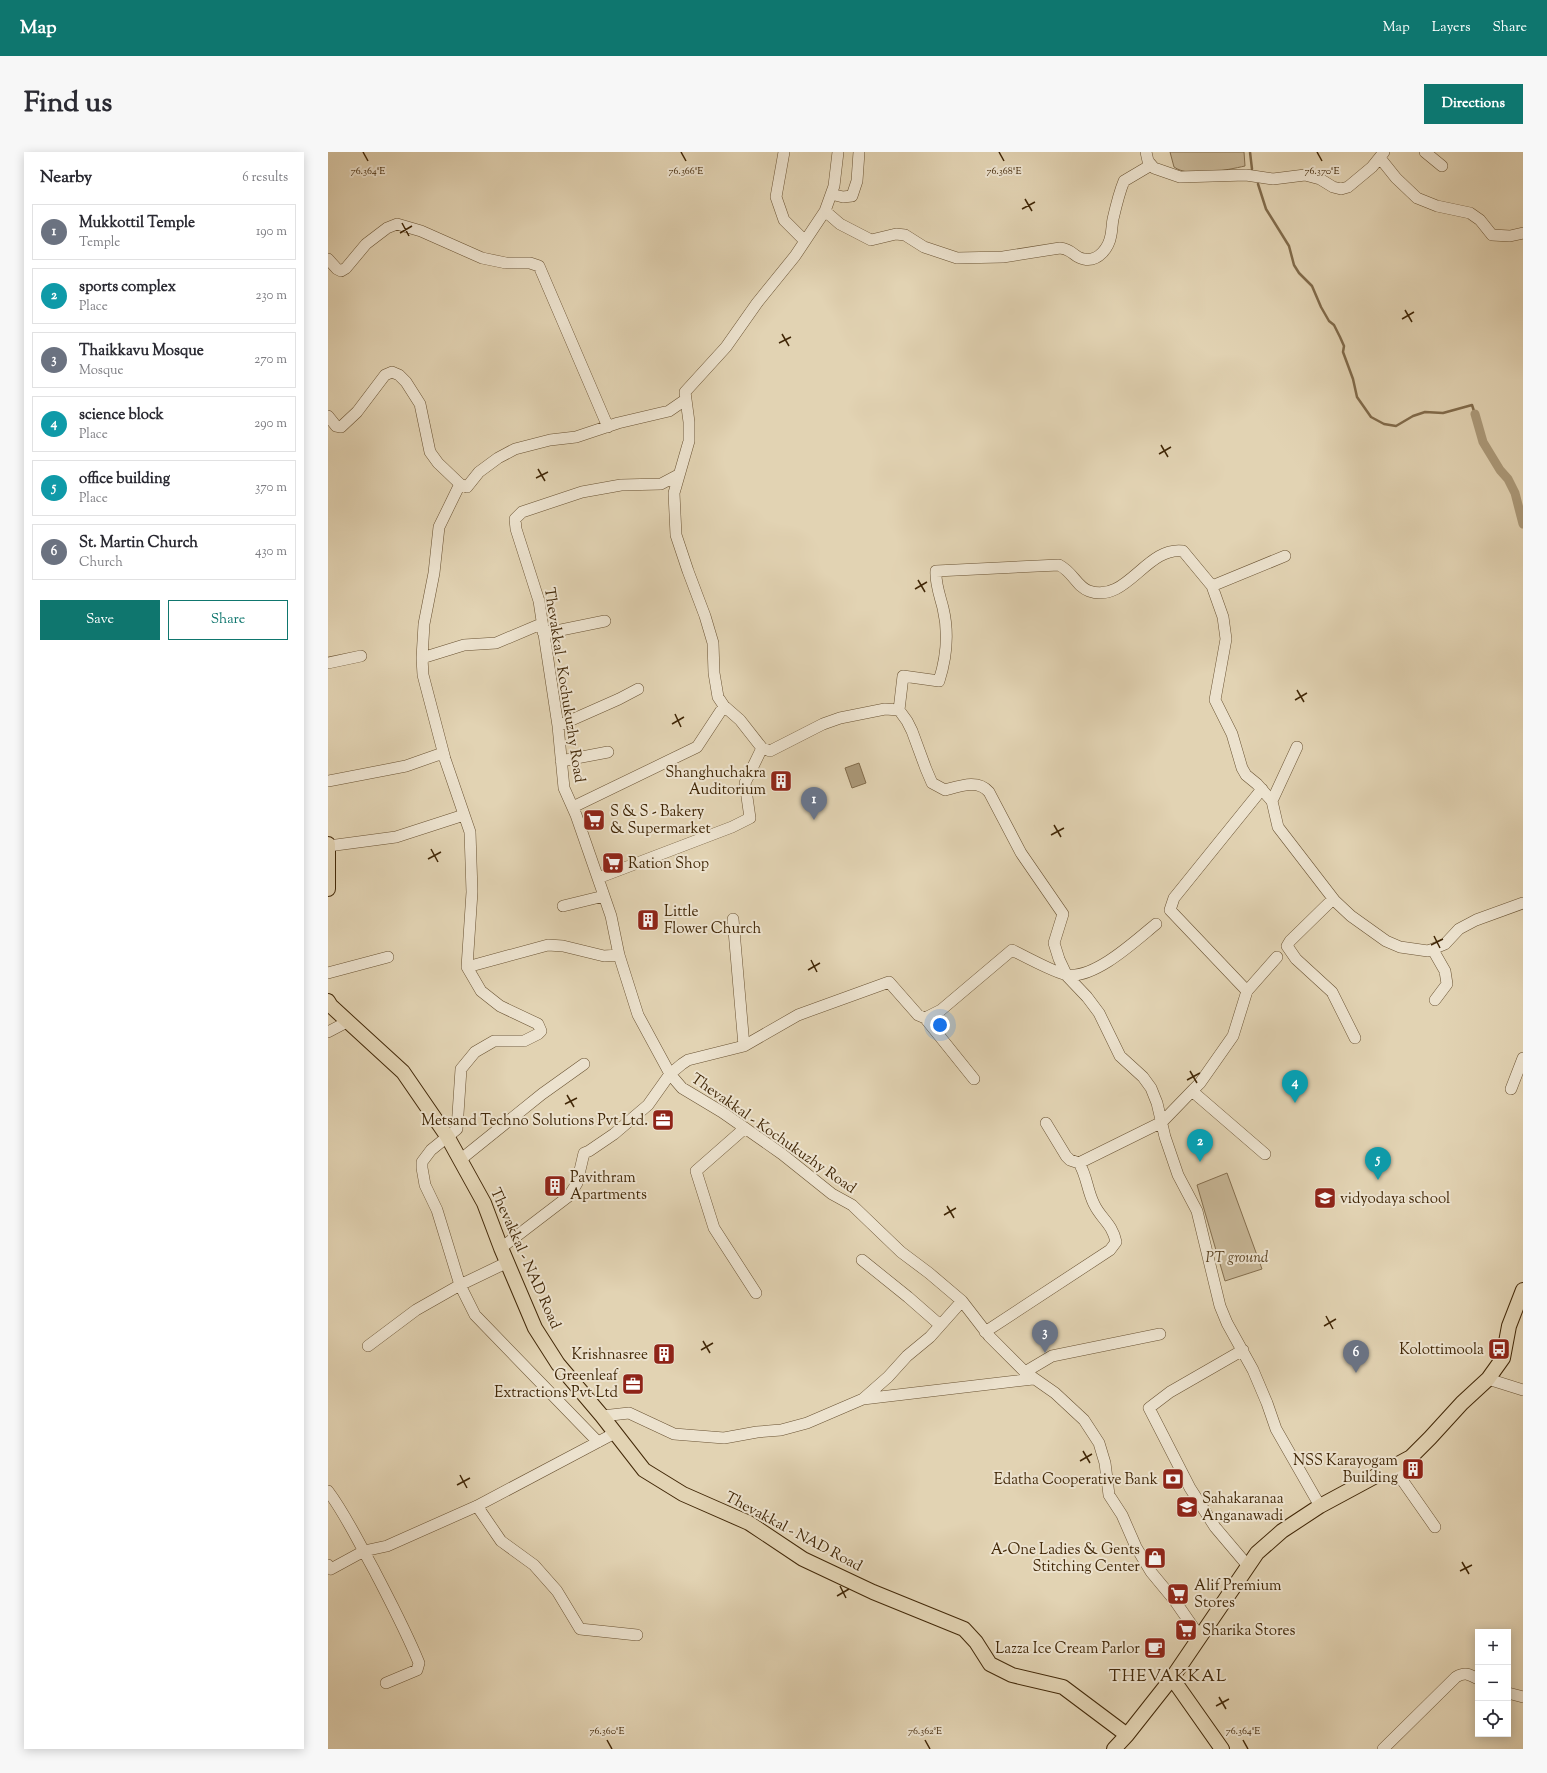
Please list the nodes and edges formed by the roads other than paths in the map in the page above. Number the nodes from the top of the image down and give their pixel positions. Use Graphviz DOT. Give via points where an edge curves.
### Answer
graph roads {
  1 [pos="784,152"];
  2 [pos="838,152"];
  3 [pos="859,152"];
  4 [pos="1146,152"];
  5 [pos="1425,152"];
  6 [pos="1382,155"];
  7 [pos="1151,165"];
  8 [pos="1442,166"];
  9 [pos="831,194"];
  10 [pos="825,211"];
  11 [pos="1523,233"];
  12 [pos="806,241"];
  13 [pos="328,259"];
  14 [pos="685,400"];
  15 [pos="328,416"];
  16 [pos="608,427"];
  17 [pos="678,475"];
  18 [pos="460,484"];
  19 [pos="1285,556"];
  20 [pos="1212,586"];
  21 [pos="604,621"];
  22 [pos="542,628"];
  23 [pos="361,656"];
  24 [pos="422,658"];
  25 [pos="328,663"];
  26 [pos="638,689"];
  27 [pos="724,706"];
  28 [pos="899,710"];
  29 [pos="558,726"];
  30 [pos="1297,747"];
  31 [pos="762,748"];
  32 [pos="608,752"];
  33 [pos="443,753"];
  34 [pos="561,761"];
  35 [pos="328,781"];
  36 [pos="1262,789"];
  37 [pos="1272,801"];
  38 [pos="573,807"];
  39 [pos="464,815"];
  40 [pos="328,845"];
  41 [pos="598,878"];
  42 [pos="328,889"];
  43 [pos="604,896"];
  44 [pos="1333,899"];
  45 [pos="1523,902"];
  46 [pos="563,906"];
  47 [pos="733,919"];
  48 [pos="1156,924"];
  49 [pos="1433,950"];
  50 [pos="619,955"];
  51 [pos="1277,957"];
  52 [pos="388,958"];
  53 [pos="467,967"];
  54 [pos="328,973"];
  55 [pos="1067,976"];
  56 [pos="1247,990"];
  57 [pos="1435,1000"];
  58 [pos="328,1001"];
  59 [pos="925,1018"];
  60 [pos="347,1022"];
  61 [pos="328,1032"];
  62 [pos="1356,1038"];
  63 [pos="744,1046"];
  64 [pos="1523,1058"];
  65 [pos="584,1064"];
  66 [pos="670,1074"];
  67 [pos="974,1079"];
  68 [pos="1511,1089"];
  69 [pos="1192,1091"];
  70 [pos="1162,1122"];
  71 [pos="1046,1123"];
  72 [pos="745,1128"];
  73 [pos="447,1136"];
  74 [pos="1264,1154"];
  75 [pos="460,1160"];
  76 [pos="1080,1162"];
  77 [pos="501,1248"];
  78 [pos="862,1260"];
  79 [pos="508,1262"];
  80 [pos="460,1284"];
  81 [pos="1523,1290"];
  82 [pos="756,1293"];
  83 [pos="962,1301"];
  84 [pos="940,1325"];
  85 [pos="985,1332"];
  86 [pos="1160,1334"];
  87 [pos="368,1346"];
  88 [pos="1243,1350"];
  89 [pos="1029,1375"];
  90 [pos="1488,1379"];
  91 [pos="1523,1390"];
  92 [pos="863,1399"];
  93 [pos="602,1416"];
  94 [pos="615,1433"];
  95 [pos="598,1442"];
  96 [pos="1393,1467"];
  97 [pos="328,1491"];
  98 [pos="477,1506"];
  99 [pos="1320,1506"];
  100 [pos="1435,1527"];
  101 [pos="364,1551"];
  102 [pos="1248,1566"];
  103 [pos="329,1568"];
  104 [pos="637,1635"];
  105 [pos="1200,1636"];
  106 [pos="1475,1677"];
  107 [pos="1172,1678"];
  108 [pos="386,1683"];
  109 [pos="1511,1694"];
  110 [pos="1523,1697"];
  111 [pos="1127,1735"];
  112 [pos="1114,1749"];
  113 [pos="1222,1749"];
  114 [pos="1383,1749"];
  1 -- 12 [label="street" via="776,197 784,220"];
  2 -- 9 [label="street"];
  3 -- 9 [label="street" via="857,181 852,196"];
  4 -- 7 [label="street"];
  5 -- 8 [label="street"];
  6 -- 7 [label="street" via="1348,187 1341,189 1320,178 1305,174 1273,179 1246,175 1180,177"];
  6 -- 11 [label="street" via="1396,178 1417,198 1437,206 1470,213 1480,220 1492,235 1510,236"];
  7 -- 10 [label="street" via="1124,181 1112,221 1111,235 1105,249 1093,258 1085,260 1068,249 1060,248 1003,257 957,258 924,247 905,235 896,234 871,240 840,224"];
  9 -- 10 [label="street"];
  10 -- 12 [label="street"];
  12 -- 14 [label="street" via="726,347 685,392"];
  13 -- 16 [label="street" via="341,271 366,244 387,228 397,224 422,231 482,258 539,266"];
  14 -- 16 [label="street" via="669,411"];
  14 -- 17 [label="street" via="689,440"];
  15 -- 18 [label="street" via="336,426 342,427 357,412 385,375 392,372 399,375 420,404 430,452"];
  16 -- 18 [label="street" via="576,437 550,440 515,449 479,472 467,487"];
  17 -- 22 [label="street, Thevakkal - Kochukuzhy Road" via="661,484 621,485 582,492 522,512 515,519 539,601"];
  17 -- 27 [label="street" via="674,493 676,535 713,643 716,686 718,697"];
  18 -- 24 [label="street" via="439,527 434,573 424,624"];
  19 -- 20 [label="street"];
  20 -- 28 [label="street" via="1183,550 1154,559 1109,591 1088,591 1067,569 1059,566 936,571 946,622 947,652 944,665 939,681 903,676"];
  20 -- 36 [label="street" via="1223,617 1226,639 1215,700 1232,734 1242,768"];
  21 -- 22 [label="street" via="556,631"];
  22 -- 24 [label="street" via="496,643 464,645"];
  22 -- 29 [label="street, Thevakkal - Kochukuzhy Road"];
  23 -- 25 [label="street"];
  24 -- 33 [label="street" via="423,675"];
  26 -- 29 [label="street"];
  27 -- 31 [label="street" via="740,720"];
  27 -- 38 [label="street" via="697,747"];
  28 -- 31 [label="street" via="885,709 840,718 770,751"];
  28 -- 55 [label="street" via="912,731 932,783 945,790 969,784 981,785 989,792 1022,853 1063,914 1054,943"];
  29 -- 34 [label="street, Thevakkal - Kochukuzhy Road"];
  30 -- 37 [label="street"];
  31 -- 41 [label="street" via="746,783 750,818"];
  32 -- 34 [label="street"];
  33 -- 35 [label="street" via="406,766"];
  33 -- 39 [label="street"];
  34 -- 38 [label="street, Thevakkal - Kochukuzhy Road" via="564,788"];
  36 -- 37 [label="street"];
  36 -- 56 [label="street" via="1174,898 1170,910"];
  37 -- 44 [label="street" via="1278,827"];
  38 -- 41 [label="street, Thevakkal - Kochukuzhy Road"];
  39 -- 40 [label="street" via="396,837"];
  39 -- 53 [label="street" via="470,832 472,892"];
  40 -- 42 [label="main road"];
  41 -- 43 [label="street, Thevakkal - Kochukuzhy Road"];
  43 -- 46 [label="street"];
  43 -- 50 [label="street, Thevakkal - Kochukuzhy Road"];
  44 -- 49 [label="street" via="1351,916 1386,941 1400,948"];
  44 -- 62 [label="street" via="1287,946 1296,959 1332,992"];
  45 -- 49 [label="street" via="1458,929 1445,944"];
  47 -- 63 [label="street"];
  48 -- 55 [label="street" via="1118,956 1085,973"];
  49 -- 57 [label="street" via="1445,971 1447,984"];
  50 -- 53 [label="street" via="604,956 548,945"];
  50 -- 66 [label="street, Thevakkal - Kochukuzhy Road" via="638,1015"];
  51 -- 56 [label="street"];
  52 -- 54 [label="street"];
  53 -- 73 [label="street" via="481,991 500,1006 538,1024 541,1031 524,1041 494,1041 476,1052 461,1069 457,1130"];
  55 -- 59 [label="street" via="1012,950 941,1010"];
  55 -- 70 [label="street" via="1099,1013 1120,1056 1151,1088"];
  56 -- 69 [label="street" via="1233,1036"];
  58 -- 60 [label="main road, Thevakkal - NAD Road"];
  59 -- 63 [label="street" via="918,1015 888,982 798,1015"];
  59 -- 67 [label="street"];
  60 -- 61 [label="street"];
  60 -- 73 [label="main road, Thevakkal - NAD Road" via="403,1072"];
  63 -- 66 [label="street" via="688,1060"];
  64 -- 68 [label="street"];
  65 -- 75 [label="street"];
  66 -- 72 [label="street, Thevakkal - Kochukuzhy Road" via="682,1088"];
  66 -- 77 [label="street" via="648,1105 614,1134 589,1152 584,1152 577,1183 568,1196"];
  69 -- 70 [label="street"];
  69 -- 74 [label="street"];
  70 -- 76 [label="street"];
  70 -- 88 [label="street" via="1178,1175 1197,1211 1220,1306"];
  71 -- 76 [label="street" via="1066,1156 1070,1160"];
  72 -- 82 [label="street" via="696,1171 714,1228"];
  72 -- 83 [label="street, Thevakkal - Kochukuzhy Road" via="832,1194 852,1205 901,1252"];
  73 -- 75 [label="main road, Thevakkal - NAD Road"];
  73 -- 80 [label="street" via="431,1150 422,1162 422,1168 425,1185 437,1210"];
  75 -- 77 [label="main road, Thevakkal - NAD Road" via="484,1203"];
  76 -- 85 [label="street" via="1094,1206 1107,1221 1116,1242 1110,1250"];
  77 -- 79 [label="main road, Thevakkal - NAD Road"];
  78 -- 84 [label="street"];
  79 -- 80 [label="street"];
  79 -- 93 [label="main road, Thevakkal - NAD Road" via="535,1328 558,1364"];
  80 -- 87 [label="street" via="416,1310"];
  80 -- 95 [label="street" via="475,1315"];
  81 -- 90 [label="main road" via="1509,1326 1503,1358"];
  83 -- 84 [label="street"];
  83 -- 85 [label="street, Thevakkal - Kochukuzhy Road"];
  84 -- 92 [label="street"];
  85 -- 89 [label="street, Thevakkal - Kochukuzhy Road"];
  86 -- 89 [label="street" via="1052,1356"];
  88 -- 99 [label="street" via="1276,1429"];
  88 -- 102 [label="street" via="1170,1392 1149,1408 1190,1488 1215,1527"];
  89 -- 92 [label="street"];
  89 -- 105 [label="street, Thevakkal - Kochukuzhy Road" via="1055,1393 1084,1420 1099,1443 1105,1463 1109,1495 1122,1515 1136,1547 1151,1572"];
  90 -- 91 [label="street"];
  90 -- 96 [label="main road" via="1411,1457"];
  92 -- 93 [label="street" via="807,1423 782,1430 724,1438 674,1434 629,1413"];
  93 -- 94 [label="main road, Thevakkal - NAD Road"];
  94 -- 95 [label="street"];
  94 -- 111 [label="main road, Thevakkal - NAD Road" via="644,1470 683,1494 749,1523 802,1559 873,1592 964,1629 990,1664 1012,1676 1062,1687"];
  95 -- 98 [label="street"];
  96 -- 99 [label="main road"];
  96 -- 100 [label="street"];
  97 -- 101 [label="street"];
  98 -- 101 [label="street" via="387,1546"];
  98 -- 104 [label="street" via="501,1541 534,1565 557,1592 580,1629"];
  99 -- 102 [label="main road" via="1282,1531 1257,1552"];
  101 -- 103 [label="street"];
  101 -- 108 [label="street" via="409,1637 419,1664 417,1670"];
  102 -- 105 [label="main road"];
  105 -- 107 [label="main road"];
  106 -- 114 [label="street" via="1469,1674 1456,1677"];
  107 -- 111 [label="main road"];
  107 -- 113 [label="main road"];
  109 -- 110 [label="street"];
  111 -- 112 [label="main road"];
}
